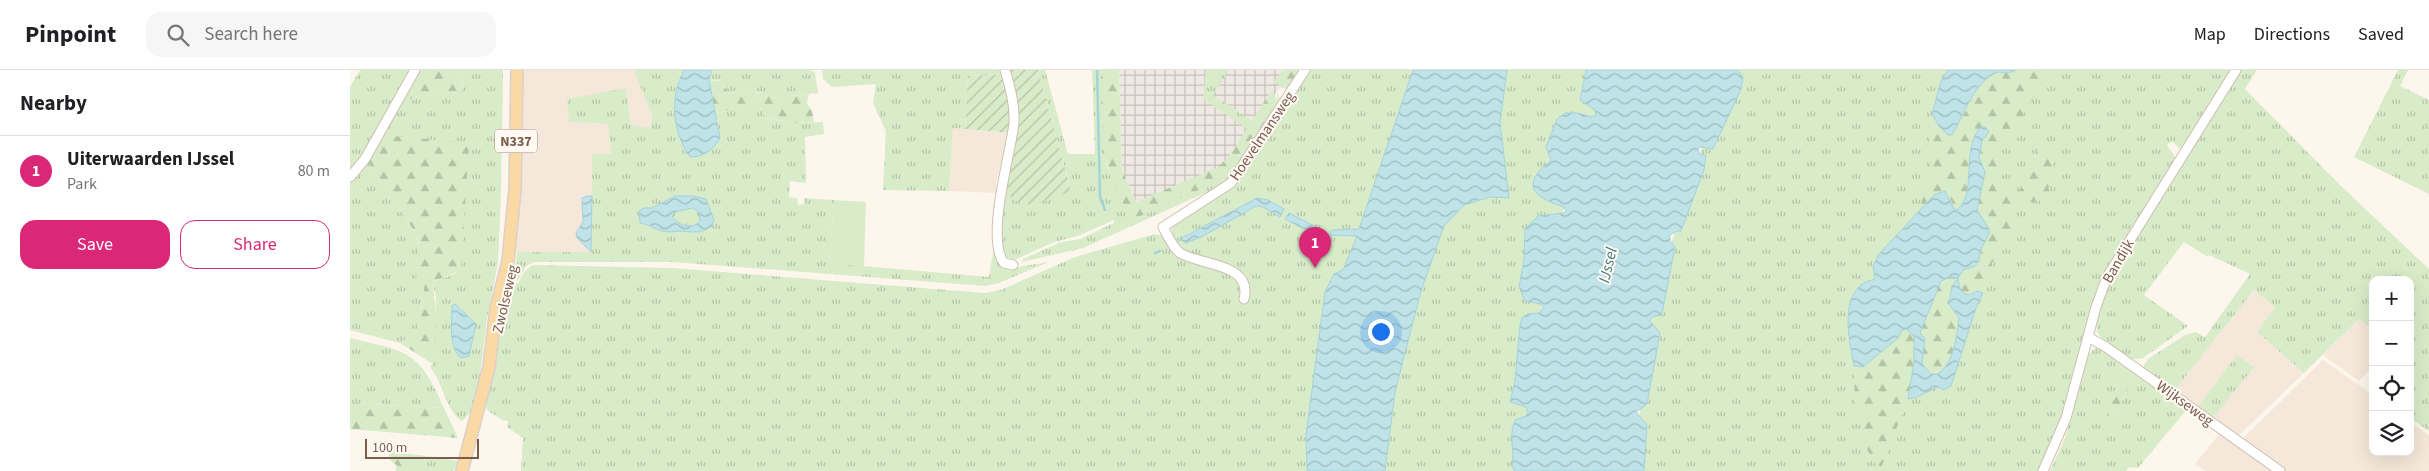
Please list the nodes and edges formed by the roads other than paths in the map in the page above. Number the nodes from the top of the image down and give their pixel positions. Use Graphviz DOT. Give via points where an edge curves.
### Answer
graph roads {
  1 [pos="415,70"];
  2 [pos="517,70"];
  3 [pos="1005,70"];
  4 [pos="1305,70"];
  5 [pos="2236,70"];
  6 [pos="350,177"];
  7 [pos="1013,265"];
  8 [pos="1244,299"];
  9 [pos="2088,337"];
  10 [pos="462,471"];
  11 [pos="2043,471"];
  12 [pos="2280,471"];
  1 -- 6 [label="street" via="365,159"];
  2 -- 10 [label="main road, Zwolseweg / N337" via="512,276"];
  3 -- 7 [label="street" via="1014,104 1014,122 1000,188 998,250 1004,262"];
  4 -- 8 [label="street, Hoevelmansweg" via="1231,183 1163,227 1179,252 1240,275 1246,286"];
  5 -- 9 [label="street, Bandijk" via="2107,277"];
  9 -- 11 [label="street, Bandijk" via="2066,418"];
  9 -- 12 [label="street, Wijkseweg" via="2106,346"];
}
